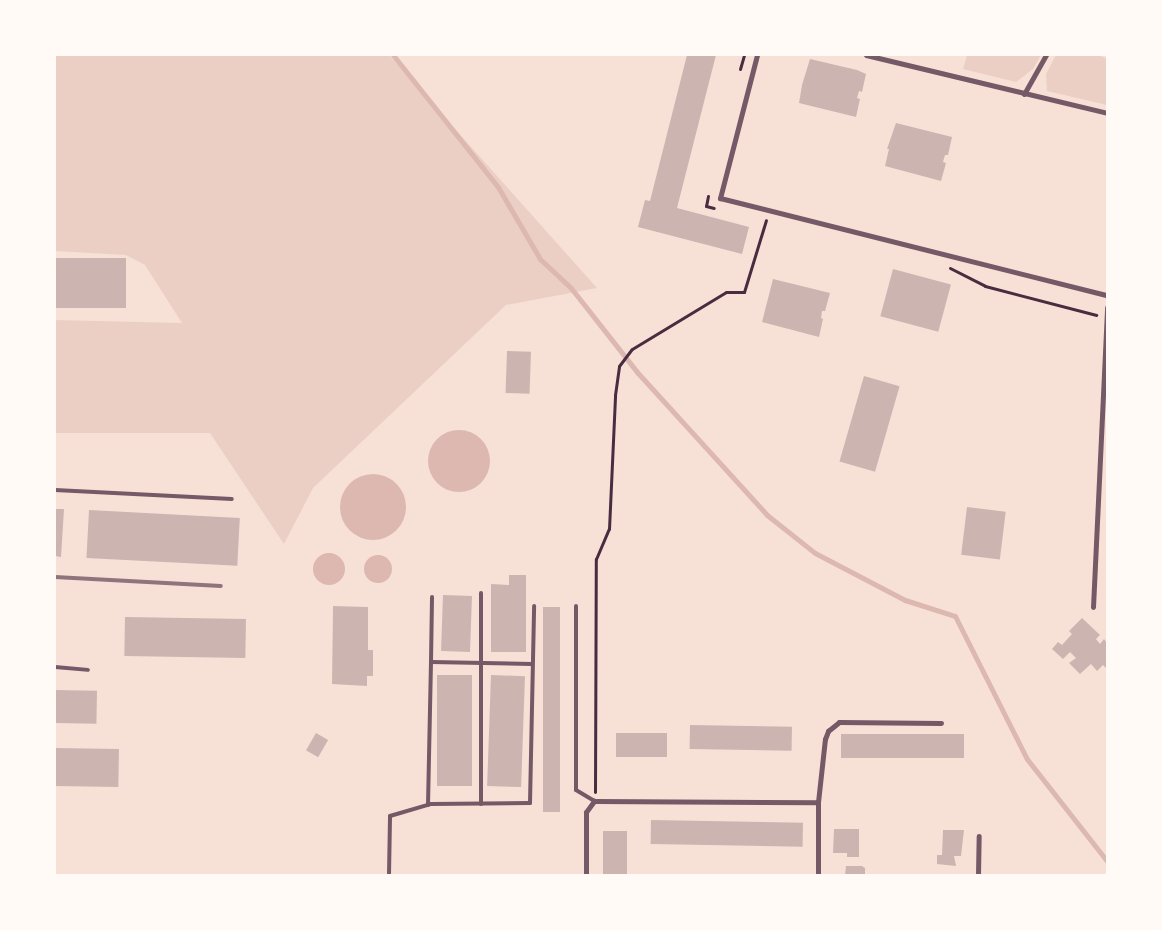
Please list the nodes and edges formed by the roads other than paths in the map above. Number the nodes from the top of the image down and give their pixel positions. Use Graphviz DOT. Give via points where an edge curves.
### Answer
graph roads {
  1 [pos="757,55"];
  2 [pos="866,55"];
  3 [pos="1046,55"];
  4 [pos="1024,94"];
  5 [pos="1107,113"];
  6 [pos="1107,295"];
  7 [pos="1107,307"];
  8 [pos="55,490"];
  9 [pos="232,499"];
  10 [pos="481,593"];
  11 [pos="432,597"];
  12 [pos="534,606"];
  13 [pos="576,606"];
  14 [pos="1093,607"];
  15 [pos="431,662"];
  16 [pos="481,663"];
  17 [pos="532,664"];
  18 [pos="55,667"];
  19 [pos="88,670"];
  20 [pos="941,722"];
  21 [pos="594,801"];
  22 [pos="818,802"];
  23 [pos="481,804"];
  24 [pos="428,805"];
  25 [pos="979,836"];
  26 [pos="389,875"];
  27 [pos="586,875"];
  28 [pos="818,875"];
  29 [pos="978,875"];
  1 -- 6 [label="street" via="720,198"];
  2 -- 4 [label="street"];
  3 -- 4 [label="street"];
  4 -- 5 [label="street"];
  7 -- 14 [label="street"];
  8 -- 9 [label="lane"];
  10 -- 16 [label="lane"];
  11 -- 15 [label="lane"];
  12 -- 17 [label="lane"];
  13 -- 21 [label="lane" via="576,790"];
  15 -- 16 [label="lane"];
  15 -- 24 [label="lane"];
  16 -- 17 [label="lane"];
  16 -- 23 [label="lane"];
  17 -- 23 [label="lane" via="530,803"];
  18 -- 19 [label="lane"];
  20 -- 22 [label="street" via="839,722 832,726 825,739"];
  21 -- 22 [label="street"];
  21 -- 27 [label="street" via="586,812"];
  22 -- 28 [label="street"];
  23 -- 24 [label="lane"];
  24 -- 26 [label="lane" via="390,816"];
  25 -- 29 [label="street"];
}
